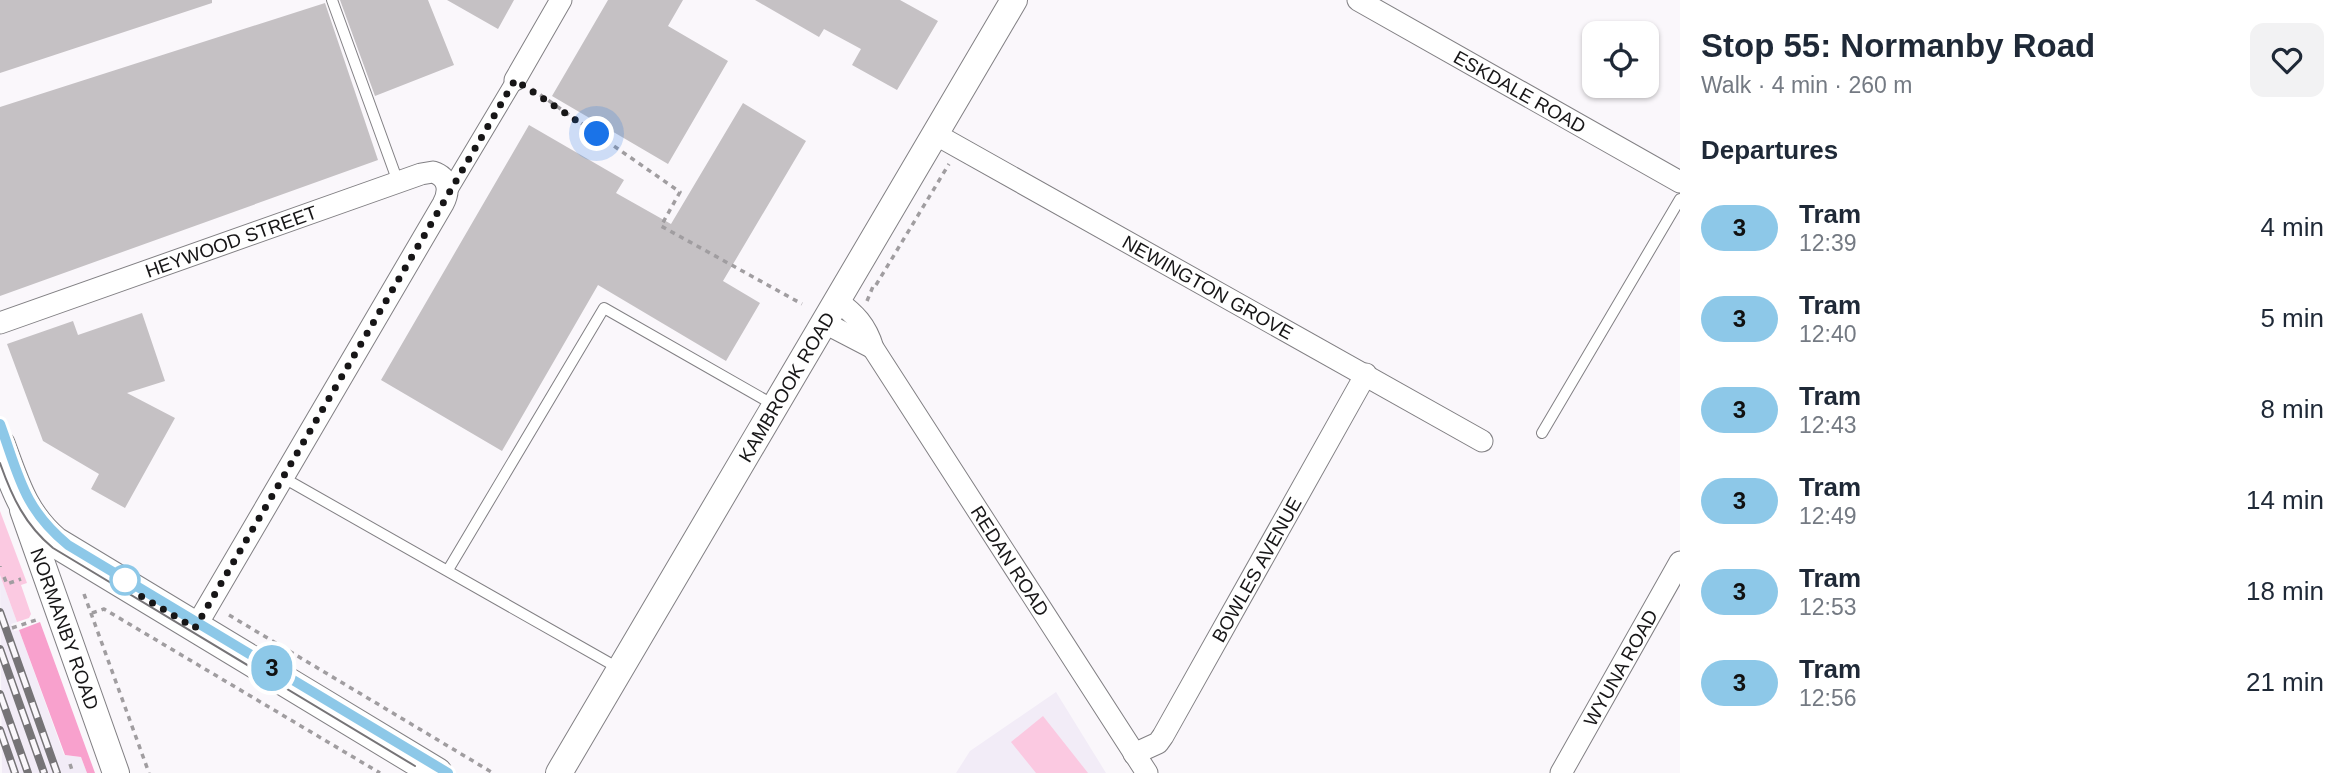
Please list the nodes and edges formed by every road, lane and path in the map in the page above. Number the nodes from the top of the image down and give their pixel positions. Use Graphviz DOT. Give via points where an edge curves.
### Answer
graph roads {
  1 [pos="332,0"];
  2 [pos="561,0"];
  3 [pos="1014,0"];
  4 [pos="1358,0"];
  5 [pos="515,80"];
  6 [pos="935,134"];
  7 [pos="959,147"];
  8 [pos="398,182"];
  9 [pos="1680,182"];
  10 [pos="447,194"];
  11 [pos="1680,199"];
  12 [pos="876,285"];
  13 [pos="802,303"];
  14 [pos="830,311"];
  15 [pos="0,323"];
  16 [pos="1366,374"];
  17 [pos="775,405"];
  18 [pos="1542,433"];
  19 [pos="1482,441"];
  20 [pos="0,444"];
  21 [pos="282,477"];
  22 [pos="16,492"];
  23 [pos="1680,562"];
  24 [pos="448,570"];
  25 [pos="4,577"];
  26 [pos="21,579"];
  27 [pos="84,594"];
  28 [pos="33,611"];
  29 [pos="92,613"];
  30 [pos="229,615"];
  31 [pos="12,628"];
  32 [pos="195,628"];
  33 [pos="622,670"];
  34 [pos="1134,754"];
  35 [pos="70,764"];
  36 [pos="73,773"];
  37 [pos="116,773"];
  38 [pos="149,773"];
  39 [pos="380,773"];
  40 [pos="437,773"];
  41 [pos="493,773"];
  42 [pos="559,773"];
  43 [pos="1147,773"];
  44 [pos="1561,773"];
  1 -- 8 [label="lane"];
  2 -- 5 [label="street"];
  3 -- 6 [label="street, KAMBROOK ROAD"];
  4 -- 9 [label="street, ESKDALE ROAD"];
  5 -- 10 [label="street"];
  5 -- 13 [label="path" via="680,192 661,226"];
  6 -- 7 [label="street, NEWINGTON GROVE"];
  6 -- 14 [label="street, KAMBROOK ROAD"];
  7 -- 12 [label="path"];
  7 -- 16 [label="street, NEWINGTON GROVE"];
  8 -- 10 [label="street, HEYWOOD STREET" via="433,172 445,180"];
  8 -- 15 [label="street, HEYWOOD STREET"];
  10 -- 21 [label="street"];
  11 -- 18 [label="lane"];
  14 -- 17 [label="street, KAMBROOK ROAD"];
  14 -- 34 [label="street, REDAN ROAD" via="858,317 867,330 873,348"];
  16 -- 19 [label="street, NEWINGTON GROVE"];
  16 -- 34 [label="street, BOWLES AVENUE" via="1164,736"];
  17 -- 24 [label="lane" via="604,308"];
  17 -- 33 [label="street, KAMBROOK ROAD"];
  20 -- 22 [label="main road, NORMANBY ROAD"];
  21 -- 24 [label="lane"];
  21 -- 32 [label="street"];
  22 -- 32 [label="main road" via="28,514 55,542"];
  22 -- 37 [label="street, NORMANBY ROAD"];
  23 -- 44 [label="street, WYUNA ROAD"];
  24 -- 33 [label="lane"];
  25 -- 26 [label="path" via="7,584"];
  27 -- 29 [label="path"];
  28 -- 31 [label="path" via="37,620"];
  29 -- 38 [label="path"];
  29 -- 39 [label="path" via="104,609"];
  30 -- 41 [label="path"];
  32 -- 40 [label="main road"];
  33 -- 42 [label="street, KAMBROOK ROAD"];
  34 -- 43 [label="street, REDAN ROAD"];
  35 -- 36 [label="path"];
}
